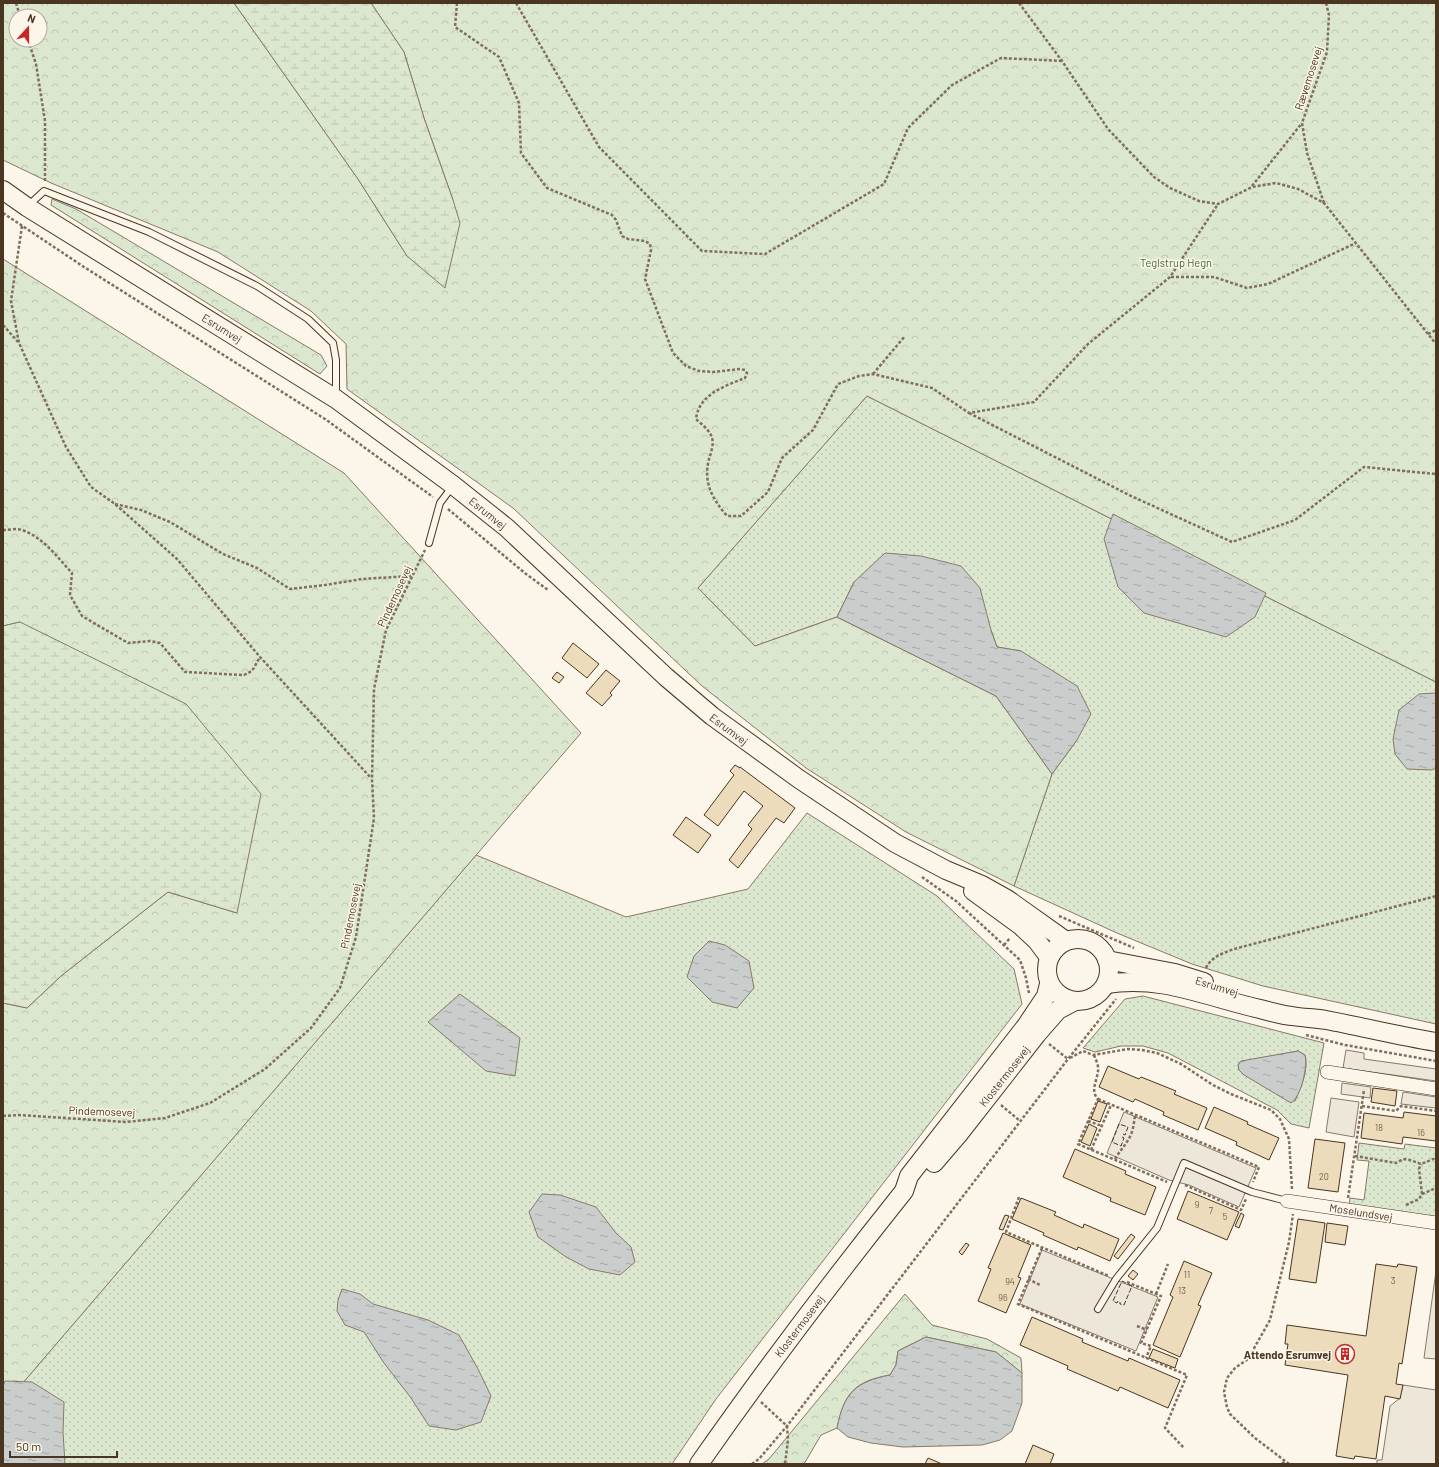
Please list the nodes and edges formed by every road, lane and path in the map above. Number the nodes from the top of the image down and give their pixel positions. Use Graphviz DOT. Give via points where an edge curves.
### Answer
graph roads {
  1 [pos="457,3"];
  2 [pos="516,3"];
  3 [pos="1020,3"];
  4 [pos="1326,3"];
  5 [pos="31,48"];
  6 [pos="1062,61"];
  7 [pos="1302,123"];
  8 [pos="1252,187"];
  9 [pos="3,190"];
  10 [pos="44,191"];
  11 [pos="1324,203"];
  12 [pos="1218,204"];
  13 [pos="28,207"];
  14 [pos="3,213"];
  15 [pos="22,226"];
  16 [pos="1356,244"];
  17 [pos="1170,277"];
  18 [pos="3,325"];
  19 [pos="1436,330"];
  20 [pos="1428,334"];
  21 [pos="905,336"];
  22 [pos="19,342"];
  23 [pos="1436,344"];
  24 [pos="874,374"];
  25 [pos="336,399"];
  26 [pos="969,413"];
  27 [pos="1436,474"];
  28 [pos="453,485"];
  29 [pos="440,503"];
  30 [pos="114,504"];
  31 [pos="3,530"];
  32 [pos="429,543"];
  33 [pos="411,576"];
  34 [pos="260,657"];
  35 [pos="372,779"];
  36 [pos="946,870"];
  37 [pos="1436,896"];
  38 [pos="1057,915"];
  39 [pos="1066,940"];
  40 [pos="1004,945"];
  41 [pos="1136,948"];
  42 [pos="1049,957"];
  43 [pos="1107,960"];
  44 [pos="1205,970"];
  45 [pos="1049,984"];
  46 [pos="1106,984"];
  47 [pos="1029,997"];
  48 [pos="1117,997"];
  49 [pos="1075,1001"];
  50 [pos="1325,1020"];
  51 [pos="1301,1034"];
  52 [pos="1436,1042"];
  53 [pos="1048,1043"];
  54 [pos="1094,1055"];
  55 [pos="1068,1059"];
  56 [pos="1436,1061"];
  57 [pos="1327,1072"];
  58 [pos="1365,1078"];
  59 [pos="1436,1089"];
  60 [pos="1098,1099"];
  61 [pos="1111,1105"];
  62 [pos="1362,1106"];
  63 [pos="1436,1111"];
  64 [pos="1135,1115"];
  65 [pos="3,1116"];
  66 [pos="1088,1121"];
  67 [pos="1102,1126"];
  68 [pos="1092,1150"];
  69 [pos="1355,1156"];
  70 [pos="1115,1159"];
  71 [pos="1436,1159"];
  72 [pos="1421,1164"];
  73 [pos="1175,1185"];
  74 [pos="1184,1185"];
  75 [pos="1436,1188"];
  76 [pos="904,1190"];
  77 [pos="1250,1191"];
  78 [pos="1422,1194"];
  79 [pos="1019,1197"];
  80 [pos="1290,1201"];
  81 [pos="1350,1203"];
  82 [pos="1403,1205"];
  83 [pos="1436,1223"];
  84 [pos="1042,1248"];
  85 [pos="1168,1264"];
  86 [pos="1028,1279"];
  87 [pos="1116,1279"];
  88 [pos="1124,1281"];
  89 [pos="1040,1285"];
  90 [pos="1156,1294"];
  91 [pos="1098,1309"];
  92 [pos="1138,1326"];
  93 [pos="1147,1330"];
  94 [pos="1146,1358"];
  95 [pos="750,1391"];
  96 [pos="787,1426"];
  97 [pos="1184,1448"];
  98 [pos="1285,1461"];
  99 [pos="699,1464"];
  100 [pos="752,1464"];
  101 [pos="785,1464"];
  102 [pos="1282,1464"];
  103 [pos="1289,1464"];
  1 -- 24 [label="path" via="455,28 498,57 519,103 521,153 547,188 612,214 622,236 645,240 650,244 646,279 674,353 686,366 699,371 740,369 748,373 745,378 712,393 701,403 696,414 696,419 712,437 708,485 717,504 727,516 741,516 768,492 782,458 813,430 838,384"];
  2 -- 6 [label="path" via="599,147 702,251 765,254 884,184 908,128 952,85 1001,58"];
  3 -- 6 [label="path"];
  4 -- 7 [label="path, Rævemosevej" via="1329,15 1326,52"];
  5 -- 10 [label="path" via="36,64 45,121"];
  6 -- 12 [label="path" via="1108,129 1154,177 1170,188 1199,201"];
  7 -- 8 [label="path"];
  7 -- 11 [label="path, Rævemosevej" via="1307,153"];
  8 -- 11 [label="path" via="1276,183 1298,189"];
  8 -- 12 [label="path"];
  9 -- 13 [label="main road, Esrumvej"];
  10 -- 13 [label="lane"];
  10 -- 25 [label="lane" via="148,232 257,286 308,319 333,342 336,360"];
  11 -- 16 [label="path"];
  12 -- 17 [label="path"];
  13 -- 15 [label="path"];
  13 -- 25 [label="main road, Esrumvej"];
  14 -- 15 [label="path"];
  15 -- 22 [label="path" via="11,301"];
  15 -- 29 [label="path" via="90,272 324,419"];
  16 -- 17 [label="path" via="1268,284 1247,288 1214,277"];
  16 -- 20 [label="path"];
  17 -- 26 [label="path" via="1088,344 1034,402"];
  18 -- 22 [label="path"];
  19 -- 20 [label="path"];
  20 -- 23 [label="path"];
  21 -- 24 [label="path"];
  22 -- 30 [label="path" via="66,447 91,487"];
  24 -- 26 [label="path" via="932,388"];
  25 -- 28 [label="main road, Esrumvej"];
  26 -- 27 [label="path" via="1129,495 1232,542 1295,520 1364,467"];
  28 -- 29 [label="lane"];
  28 -- 36 [label="main road, Esrumvej" via="507,528 666,677 712,716 799,779 882,834"];
  29 -- 32 [label="lane"];
  30 -- 33 [label="path" via="141,510 170,522 223,554 257,568 290,588"];
  30 -- 34 [label="path" via="178,559"];
  31 -- 34 [label="path" via="21,529 42,541 58,557 72,573 70,595 82,616 128,643 160,643 185,672 244,675 252,672"];
  32 -- 33 [label="path, Pindemosevej"];
  33 -- 35 [label="path, Pindemosevej" via="386,630 374,689"];
  34 -- 35 [label="path"];
  35 -- 65 [label="path, Pindemosevej" via="374,818 356,936 340,988 311,1028 265,1069 210,1103 165,1118 126,1122"];
  36 -- 39 [label="main road, Esrumvej" via="1007,899"];
  36 -- 42 [label="main road, Esrumvej" via="1021,926"];
  37 -- 44 [label="path" via="1234,949 1216,956"];
  38 -- 41 [label="path"];
  39 -- 42 [label="main road" via="1059,944"];
  39 -- 43 [label="main road" via="1078,938 1090,941 1100,948"];
  40 -- 47 [label="path" via="1020,960"];
  42 -- 45 [label="main road" via="1046,966"];
  43 -- 46 [label="main road" via="1109,968"];
  43 -- 50 [label="main road, Esrumvej" via="1175,973"];
  45 -- 49 [label="main road" via="1060,996"];
  45 -- 76 [label="main road, Klostermosevej" via="1046,996 1026,1026 909,1176"];
  46 -- 49 [label="main road" via="1093,997"];
  46 -- 50 [label="main road, Esrumvej" via="1150,981 1186,988 1258,1009"];
  48 -- 55 [label="path"];
  49 -- 76 [label="main road, Klostermosevej" via="1058,1010 920,1179"];
  50 -- 52 [label="main road, Esrumvej"];
  51 -- 56 [label="path" via="1345,1045"];
  53 -- 55 [label="path"];
  54 -- 55 [label="path" via="1083,1051"];
  54 -- 60 [label="path" via="1098,1070 1094,1090"];
  54 -- 80 [label="path" via="1128,1049 1157,1054 1181,1064 1231,1094 1271,1110 1280,1119 1289,1139"];
  55 -- 96 [label="path"];
  57 -- 58 [label="street"];
  58 -- 59 [label="street"];
  58 -- 62 [label="path"];
  60 -- 61 [label="path"];
  60 -- 66 [label="path"];
  61 -- 64 [label="path"];
  61 -- 67 [label="path"];
  62 -- 63 [label="path" via="1396,1111 1401,1106"];
  62 -- 69 [label="path"];
  64 -- 70 [label="path" via="1129,1140"];
  64 -- 77 [label="path" via="1259,1167"];
  66 -- 67 [label="path"];
  66 -- 68 [label="path" via="1078,1144"];
  67 -- 68 [label="path"];
  68 -- 70 [label="path"];
  69 -- 72 [label="path" via="1396,1163 1403,1159"];
  69 -- 81 [label="path"];
  70 -- 73 [label="path"];
  71 -- 72 [label="path"];
  72 -- 78 [label="path" via="1419,1169"];
  73 -- 77 [label="lane" via="1184,1163"];
  73 -- 87 [label="lane" via="1157,1228"];
  74 -- 77 [label="path" via="1241,1210"];
  75 -- 78 [label="path"];
  76 -- 95 [label="main road, Klostermosevej"];
  77 -- 80 [label="lane"];
  78 -- 82 [label="path" via="1419,1199"];
  79 -- 84 [label="path" via="1006,1232"];
  80 -- 81 [label="street, Moselundsvej"];
  80 -- 98 [label="path" via="1293,1216 1289,1242 1270,1320 1248,1359 1235,1368 1227,1378 1224,1392 1230,1414 1255,1438"];
  81 -- 83 [label="street, Moselundsvej"];
  84 -- 86 [label="path"];
  84 -- 87 [label="path"];
  85 -- 90 [label="path"];
  86 -- 89 [label="path"];
  86 -- 94 [label="path" via="1018,1304"];
  87 -- 91 [label="lane"];
  88 -- 90 [label="path"];
  90 -- 93 [label="path" via="1161,1296"];
  92 -- 93 [label="path"];
  93 -- 94 [label="path" via="1141,1343 1151,1346"];
  94 -- 97 [label="path" via="1187,1375 1165,1428"];
  95 -- 96 [label="path"];
  95 -- 99 [label="main road, Klostermosevej"];
  96 -- 100 [label="path"];
  96 -- 101 [label="path"];
  98 -- 102 [label="path"];
  98 -- 103 [label="path"];
}
